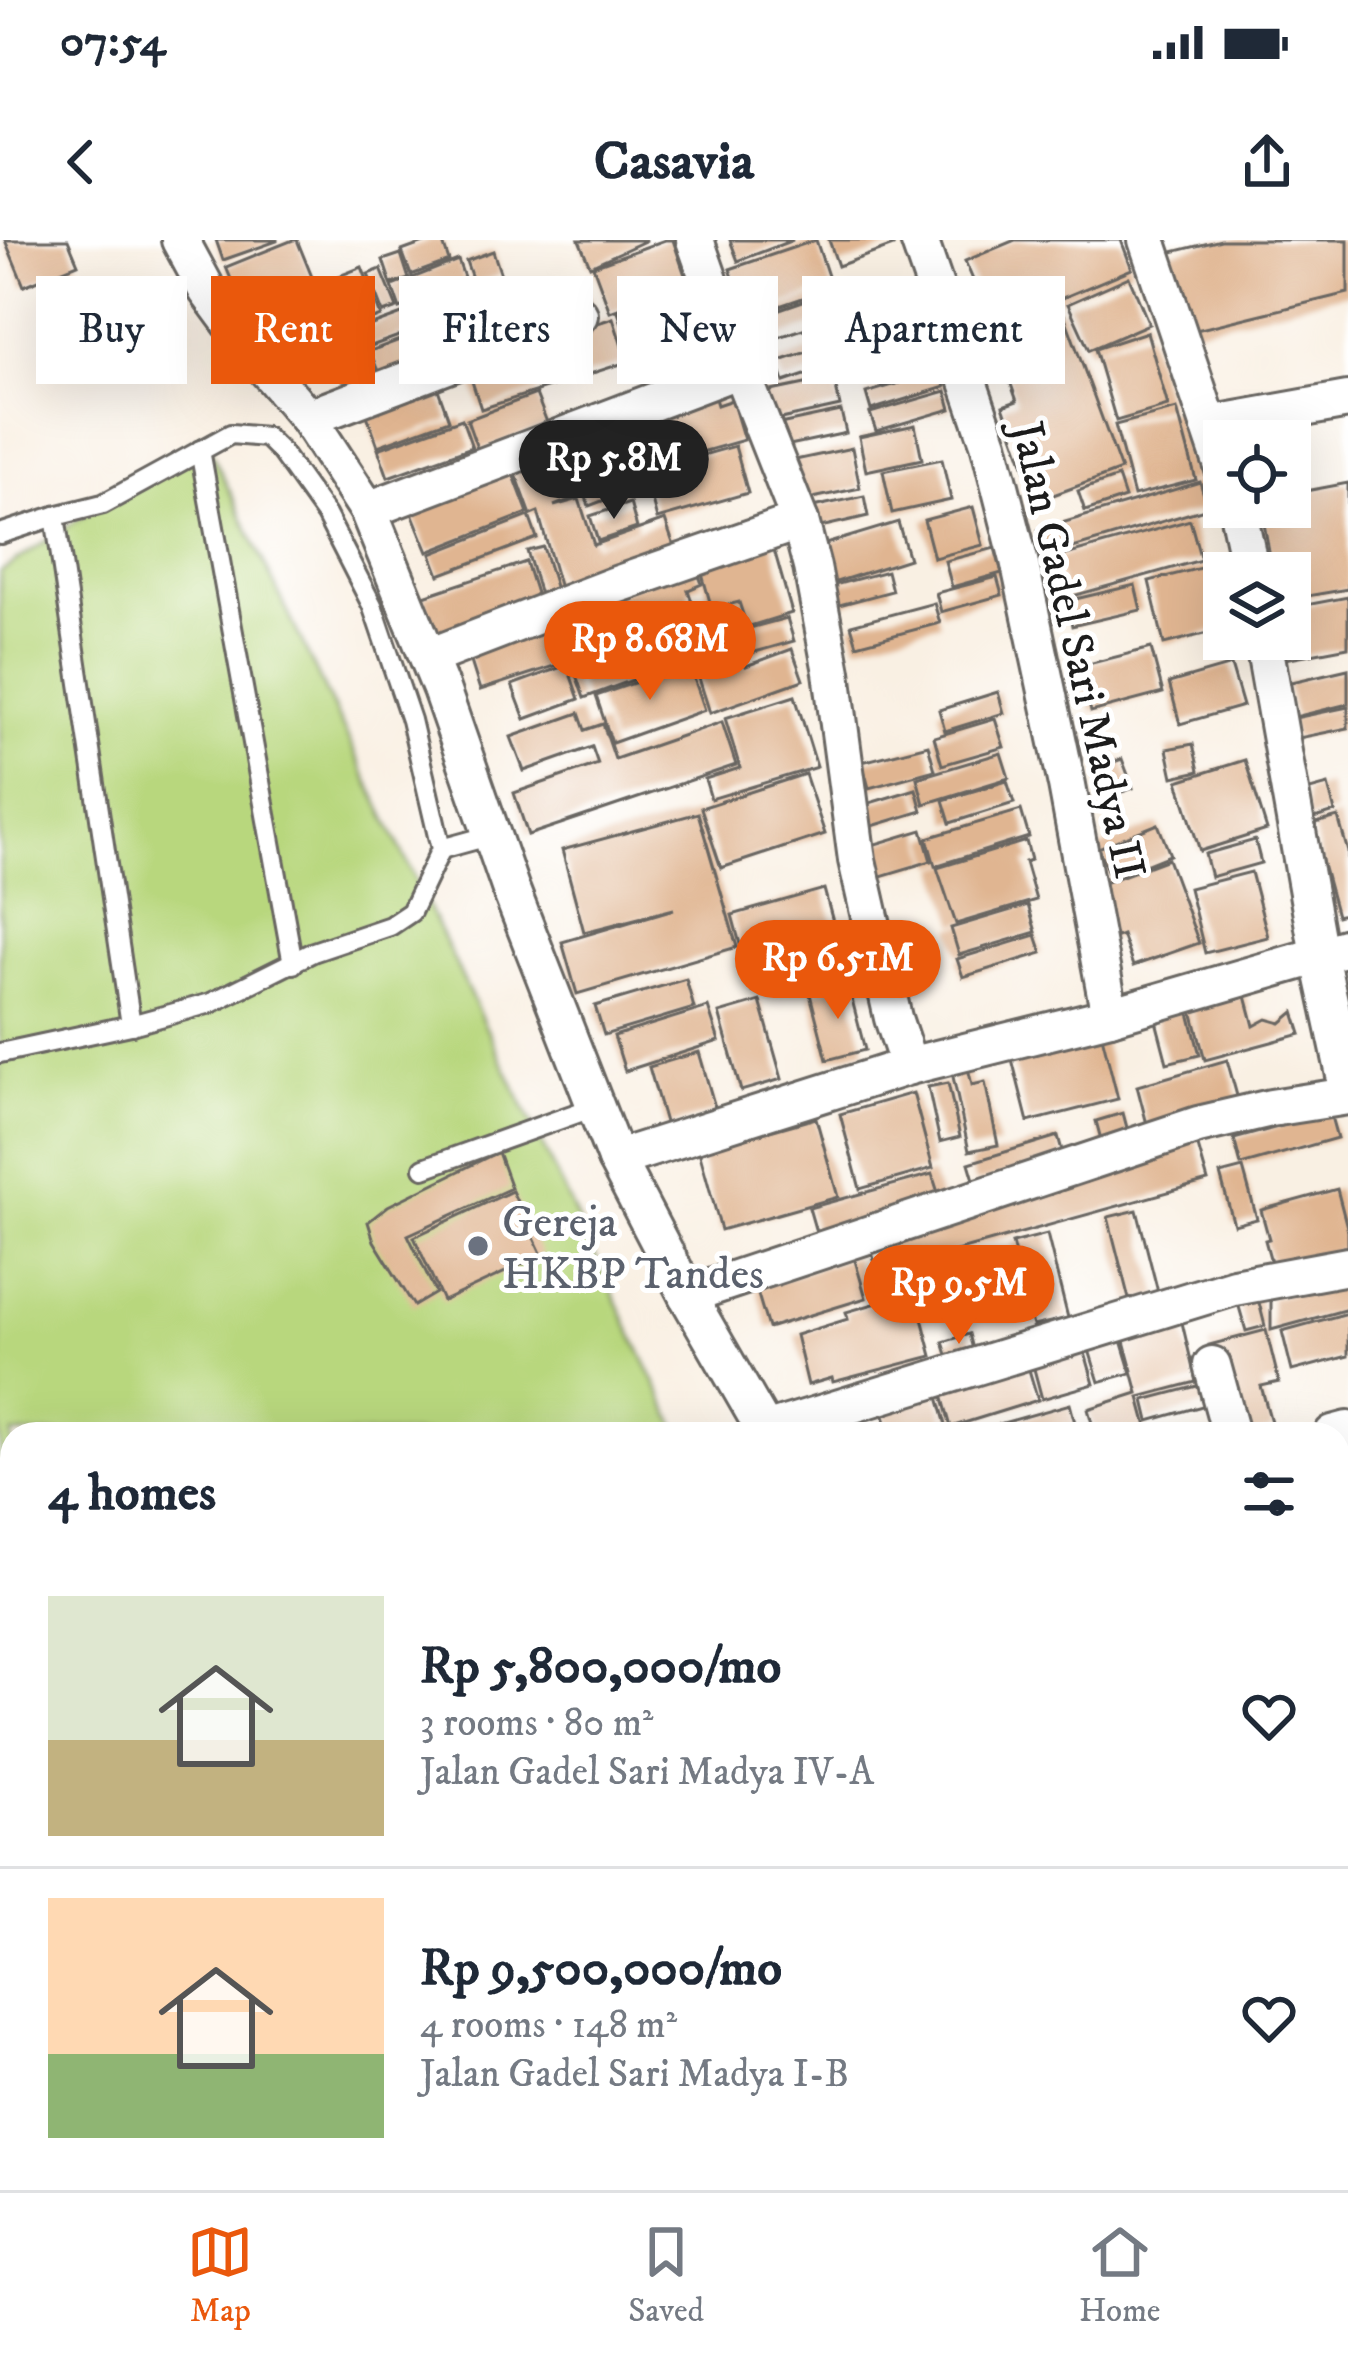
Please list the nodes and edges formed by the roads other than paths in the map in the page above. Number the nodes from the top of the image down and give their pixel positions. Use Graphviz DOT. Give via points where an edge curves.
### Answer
graph roads {
  1 [pos="180,240"];
  2 [pos="695,240"];
  3 [pos="919,240"];
  4 [pos="1148,240"];
  5 [pos="708,276"];
  6 [pos="399,383"];
  7 [pos="700,384"];
  8 [pos="746,384"];
  9 [pos="1348,400"];
  10 [pos="308,418"];
  11 [pos="1207,420"];
  12 [pos="1237,420"];
  13 [pos="200,450"];
  14 [pos="368,510"];
  15 [pos="56,516"];
  16 [pos="800,521"];
  17 [pos="0,534"];
  18 [pos="428,657"];
  19 [pos="1268,660"];
  20 [pos="492,835"];
  21 [pos="442,849"];
  22 [pos="1334,951"];
  23 [pos="293,964"];
  24 [pos="1110,1016"];
  25 [pos="131,1025"];
  26 [pos="0,1053"];
  27 [pos="909,1066"];
  28 [pos="1348,1092"];
  29 [pos="597,1106"];
  30 [pos="616,1159"];
  31 [pos="424,1168"];
  32 [pos="1348,1266"];
  33 [pos="687,1295"];
  34 [pos="1212,1365"];
  35 [pos="760,1422"];
  36 [pos="798,1422"];
  37 [pos="1229,1422"];
  1 -- 10 [label="street" via="256,358"];
  2 -- 5 [label="street"];
  3 -- 24 [label="street, Jalan Gadel Sari Madya II" via="989,443 1019,560"];
  4 -- 11 [label="street"];
  6 -- 10 [label="street"];
  7 -- 14 [label="street"];
  8 -- 16 [label="street"];
  9 -- 12 [label="street"];
  10 -- 14 [label="street"];
  13 -- 15 [label="lane" via="103,504"];
  13 -- 21 [label="lane" via="231,434 266,437 326,515 385,643"];
  13 -- 23 [label="lane"];
  14 -- 18 [label="street"];
  15 -- 17 [label="lane"];
  15 -- 25 [label="lane"];
  16 -- 18 [label="street"];
  16 -- 27 [label="street" via="832,672 857,860"];
  18 -- 20 [label="street"];
  19 -- 22 [label="street"];
  20 -- 21 [label="lane"];
  20 -- 29 [label="street"];
  21 -- 23 [label="lane" via="411,912"];
  22 -- 24 [label="street"];
  22 -- 28 [label="street"];
  23 -- 25 [label="lane" via="211,1003"];
  24 -- 27 [label="street"];
  25 -- 26 [label="lane"];
  27 -- 30 [label="street"];
  28 -- 33 [label="street" via="1198,1125"];
  29 -- 30 [label="street"];
  29 -- 31 [label="lane"];
  30 -- 33 [label="street"];
  32 -- 36 [label="street" via="1234,1287"];
  33 -- 35 [label="street"];
  34 -- 37 [label="street"];
}
